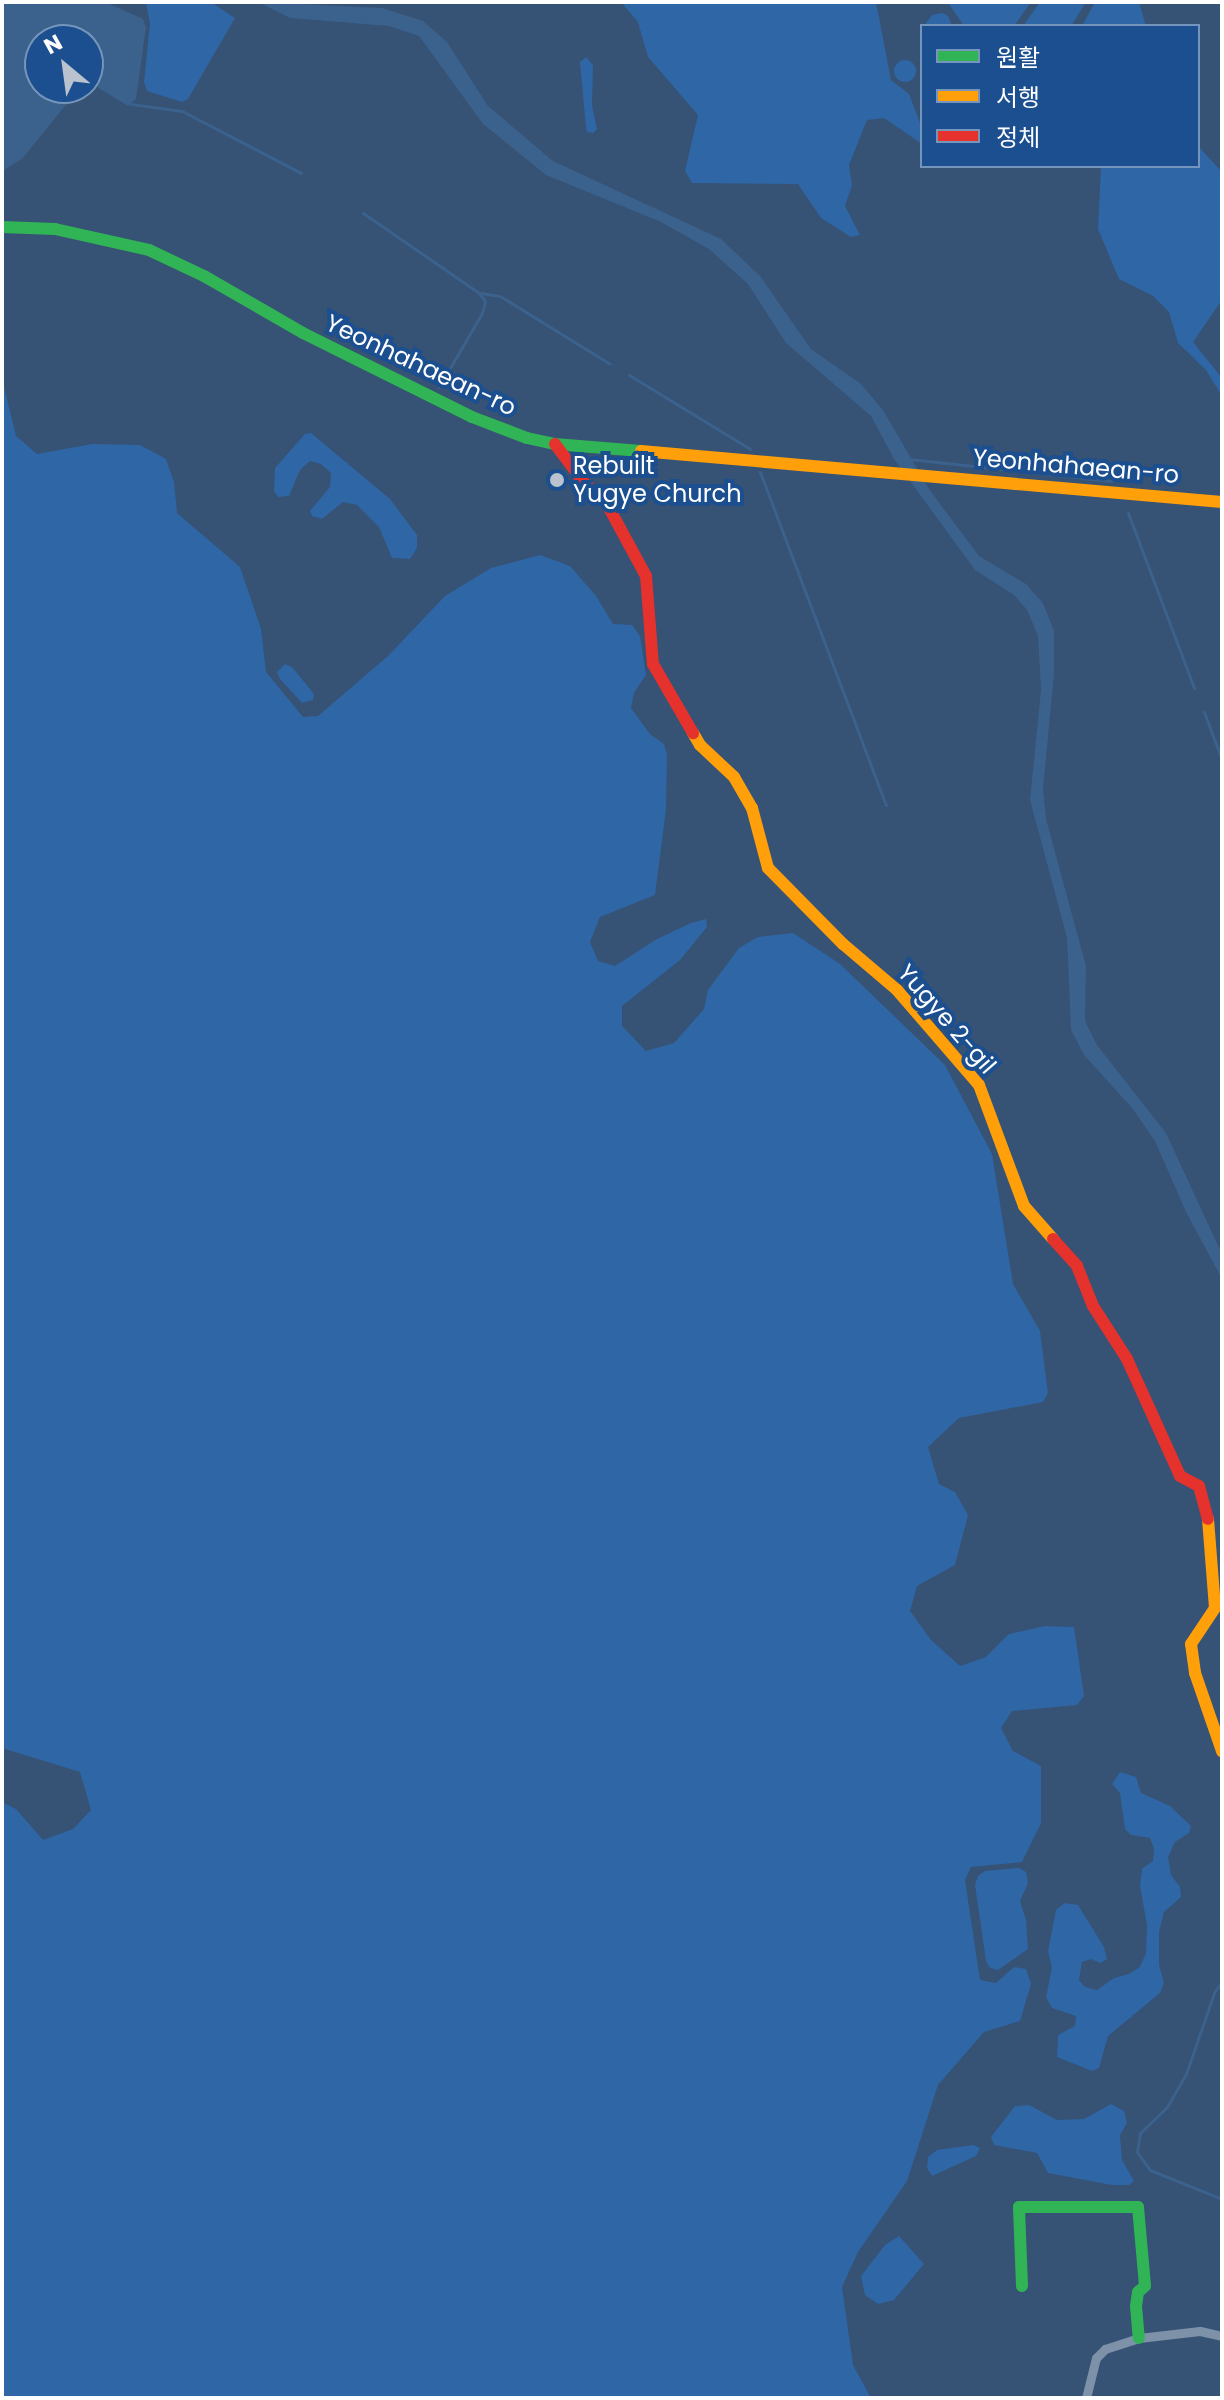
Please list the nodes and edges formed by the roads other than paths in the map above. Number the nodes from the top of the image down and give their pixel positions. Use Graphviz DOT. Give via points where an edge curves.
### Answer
graph roads {
  1 [pos="2,227"];
  2 [pos="555,444"];
  3 [pos="1222,502"];
  4 [pos="1222,1751"];
  5 [pos="1022,2286"];
  6 [pos="1222,2336"];
  7 [pos="1139,2338"];
  8 [pos="1086,2398"];
  1 -- 2 [label="street, Yeonhahaean-ro" via="55,229 149,250 472,417"];
  2 -- 3 [label="street, Yeonhahaean-ro"];
  2 -- 4 [label="street, Yugye 2-gil" via="607,504 646,576 653,664 700,745 734,777 752,808 768,868 897,990 979,1085 1024,1206 1077,1266 1180,1476 1199,1486 1211,1532 1215,1608 1191,1644 1195,1673"];
  5 -- 7 [label="street" via="1019,2207 1138,2207 1145,2286 1136,2306"];
  6 -- 7 [label="street" via="1200,2331"];
  7 -- 8 [label="street" via="1105,2349 1096,2358"];
}
